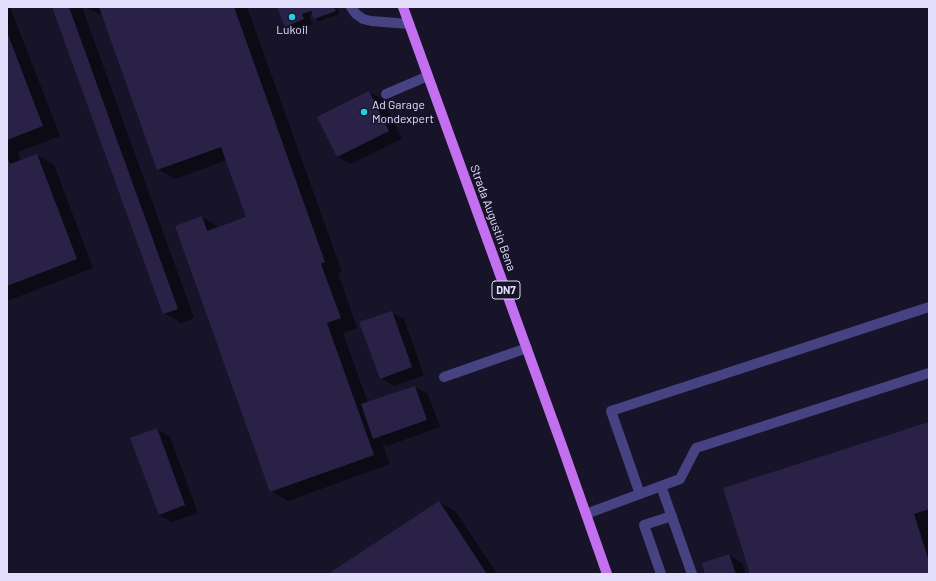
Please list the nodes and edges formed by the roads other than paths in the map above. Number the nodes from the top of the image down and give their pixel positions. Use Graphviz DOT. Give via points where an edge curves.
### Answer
graph roads {
  1 [pos="350,7"];
  2 [pos="403,7"];
  3 [pos="409,24"];
  4 [pos="428,76"];
  5 [pos="386,94"];
  6 [pos="929,307"];
  7 [pos="527,348"];
  8 [pos="929,373"];
  9 [pos="444,377"];
  10 [pos="661,486"];
  11 [pos="640,494"];
  12 [pos="586,514"];
  13 [pos="672,516"];
  14 [pos="607,574"];
  15 [pos="662,574"];
  16 [pos="692,574"];
  1 -- 3 [label="lane" via="363,20"];
  2 -- 3 [label="main road, Strada Augustin Bena / DN7"];
  3 -- 4 [label="main road, Strada Augustin Bena / DN7"];
  4 -- 5 [label="lane"];
  4 -- 7 [label="main road, Strada Augustin Bena / DN7"];
  6 -- 11 [label="lane" via="611,411"];
  7 -- 9 [label="lane"];
  7 -- 12 [label="main road, Strada Augustin Bena / DN7"];
  8 -- 10 [label="lane" via="696,448 680,479"];
  10 -- 11 [label="lane"];
  10 -- 13 [label="lane"];
  11 -- 12 [label="lane"];
  12 -- 14 [label="main road, Strada Augustin Bena / DN7"];
  13 -- 15 [label="lane" via="644,525"];
  13 -- 16 [label="lane"];
}
